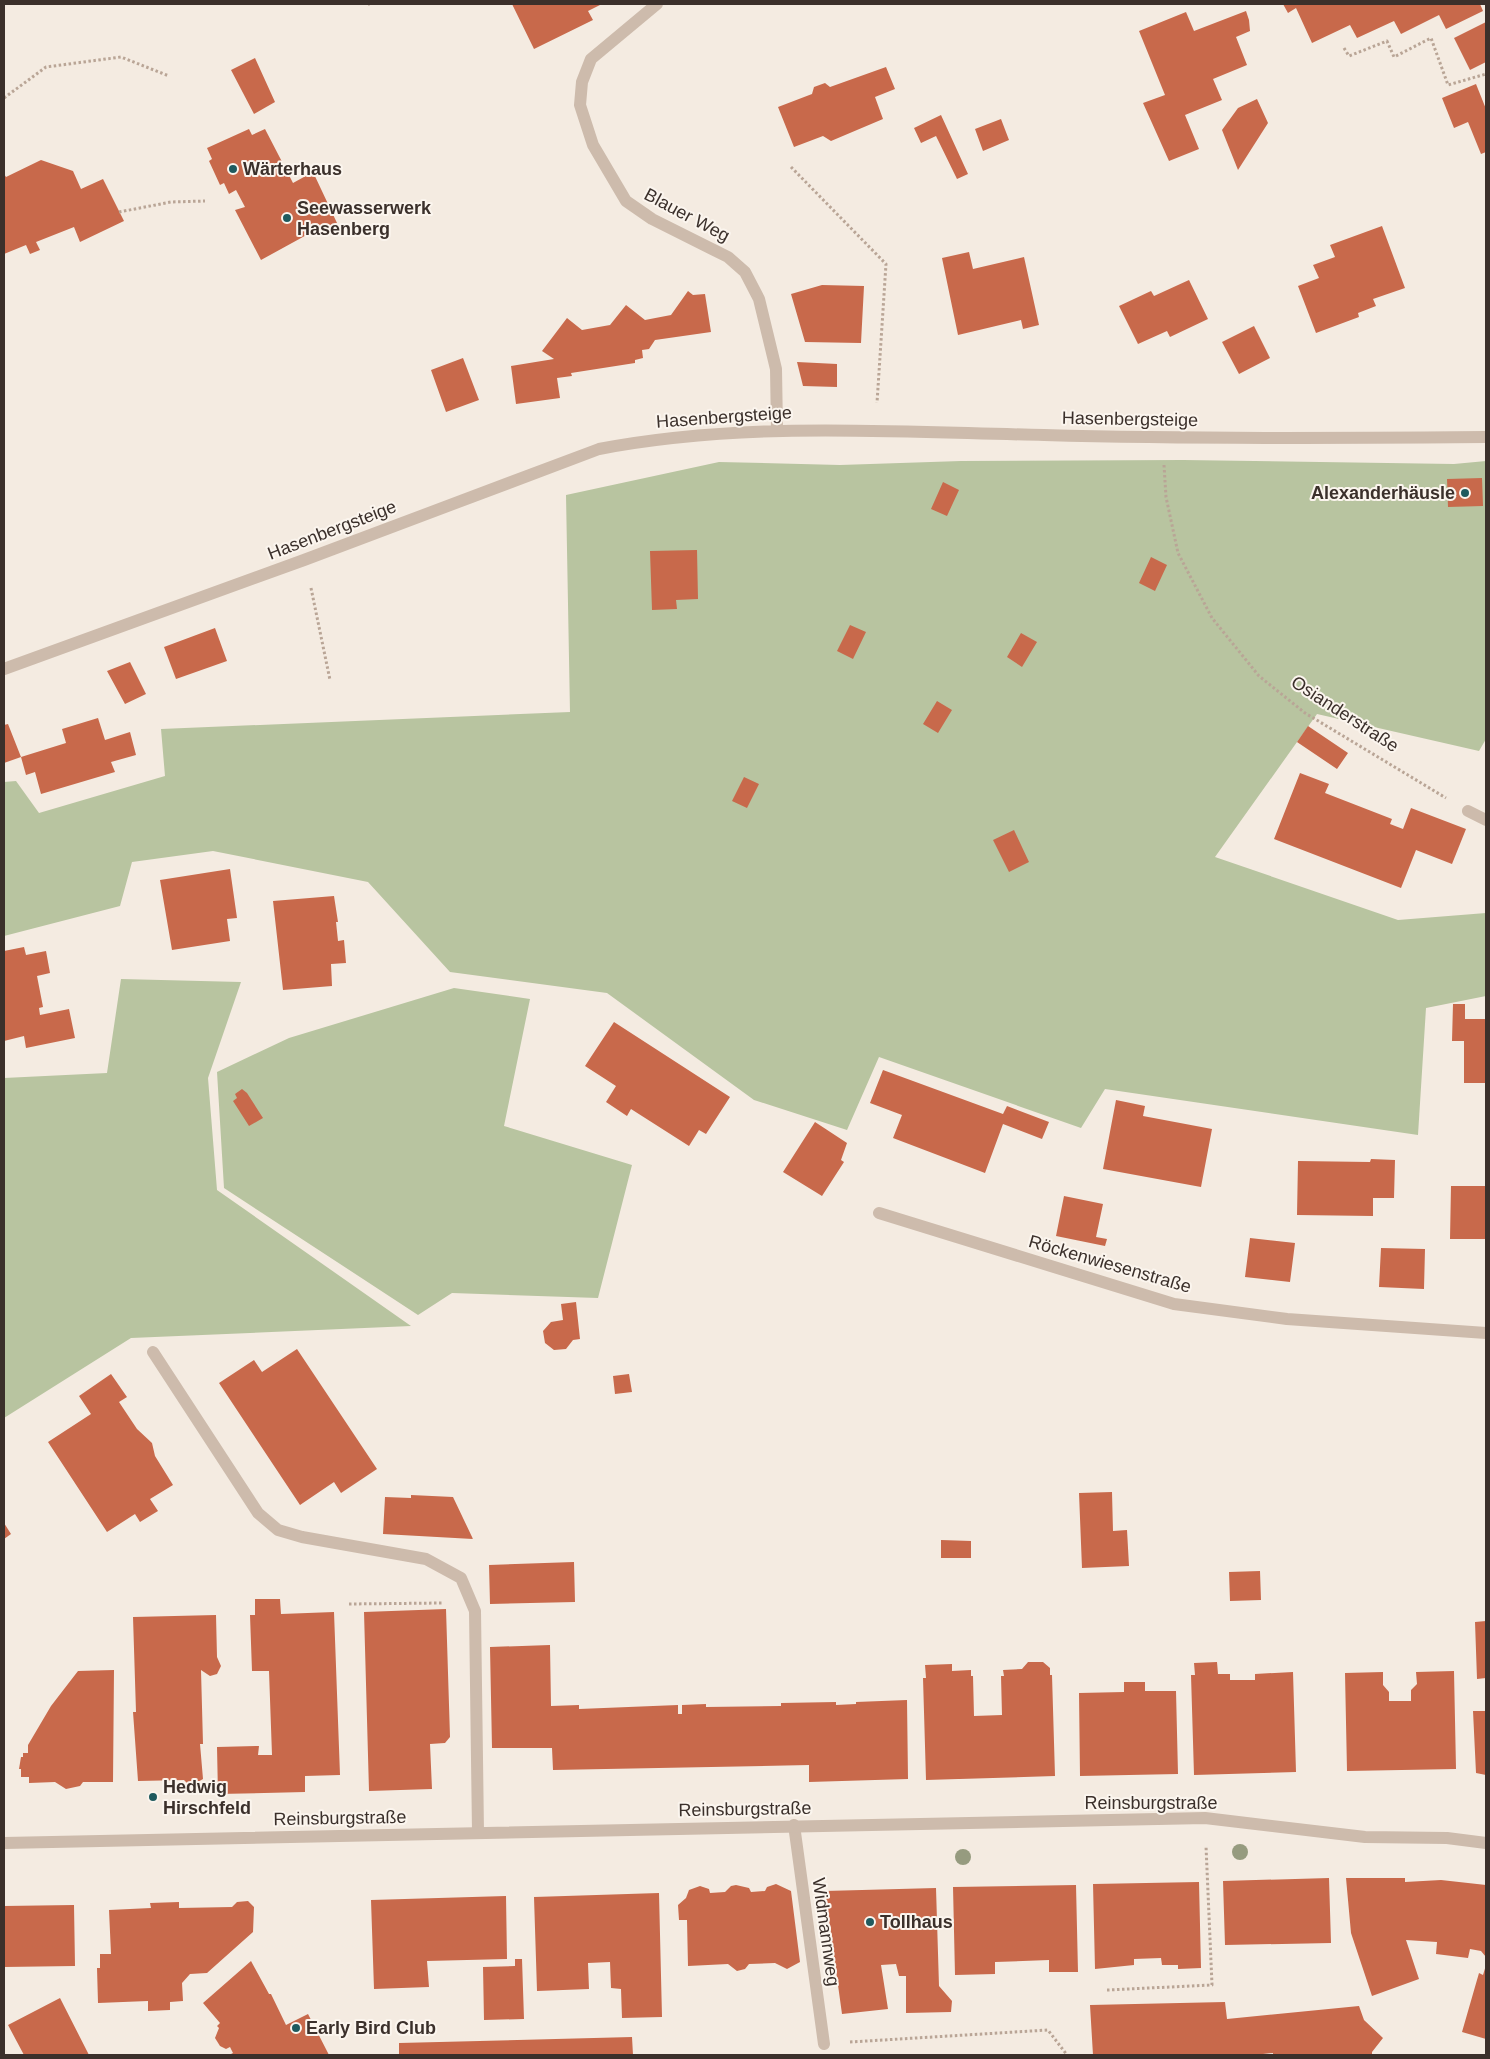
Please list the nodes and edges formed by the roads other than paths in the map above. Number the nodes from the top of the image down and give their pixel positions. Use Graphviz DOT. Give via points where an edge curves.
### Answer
graph roads {
  1 [pos="657,4"];
  2 [pos="777,429"];
  3 [pos="1486,437"];
  4 [pos="4,669"];
  5 [pos="1468,811"];
  6 [pos="1486,820"];
  7 [pos="879,1213"];
  8 [pos="1486,1333"];
  9 [pos="153,1352"];
  10 [pos="794,1825"];
  11 [pos="478,1832"];
  12 [pos="4,1843"];
  13 [pos="1486,1843"];
  14 [pos="824,2044"];
  1 -- 2 [label="street, Blauer Weg" via="590,58 582,82 580,105 593,145 626,201 652,219 728,257 745,272 760,299 776,369"];
  2 -- 3 [label="street, Hasenbergsteige" via="1163,438"];
  2 -- 4 [label="street, Hasenbergsteige" via="647,440 599,449"];
  5 -- 6 [label="street"];
  7 -- 8 [label="street, Röckenwiesenstraße" via="1174,1304 1287,1319"];
  9 -- 11 [label="street" via="258,1513 278,1530 426,1559 461,1578 475,1611"];
  10 -- 11 [label="street, Reinsburgstraße"];
  10 -- 13 [label="street, Reinsburgstraße" via="1205,1818 1366,1837 1447,1838"];
  10 -- 14 [label="street, Widmannweg"];
  11 -- 12 [label="street, Reinsburgstraße"];
}
